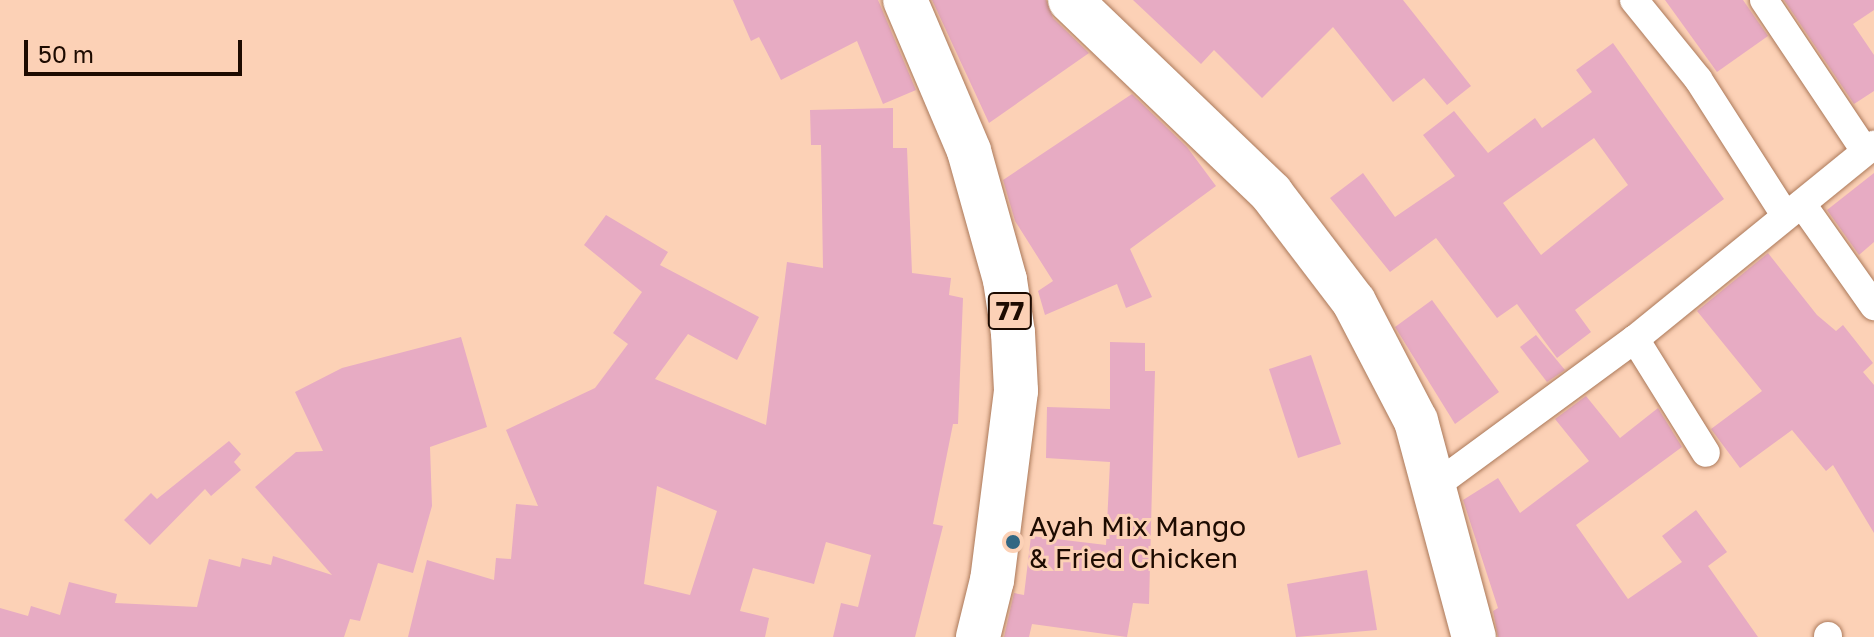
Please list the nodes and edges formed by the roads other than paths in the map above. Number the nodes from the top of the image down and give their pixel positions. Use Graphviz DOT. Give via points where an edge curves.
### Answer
graph roads {
  1 [pos="905,0"];
  2 [pos="1070,0"];
  3 [pos="1634,0"];
  4 [pos="1764,0"];
  5 [pos="1870,148"];
  6 [pos="1793,210"];
  7 [pos="1874,306"];
  8 [pos="1635,339"];
  9 [pos="1706,453"];
  10 [pos="1436,485"];
  11 [pos="978,637"];
  12 [pos="1474,637"];
  1 -- 11 [label="main road, 77" via="969,151 1005,280 1013,333 1016,391 992,580"];
  2 -- 10 [label="main road" via="1271,193 1323,257 1387,357"];
  3 -- 6 [label="street"];
  4 -- 5 [label="street"];
  5 -- 6 [label="street"];
  6 -- 7 [label="street"];
  6 -- 8 [label="street"];
  8 -- 9 [label="street"];
  8 -- 10 [label="street"];
  10 -- 12 [label="main road"];
}
